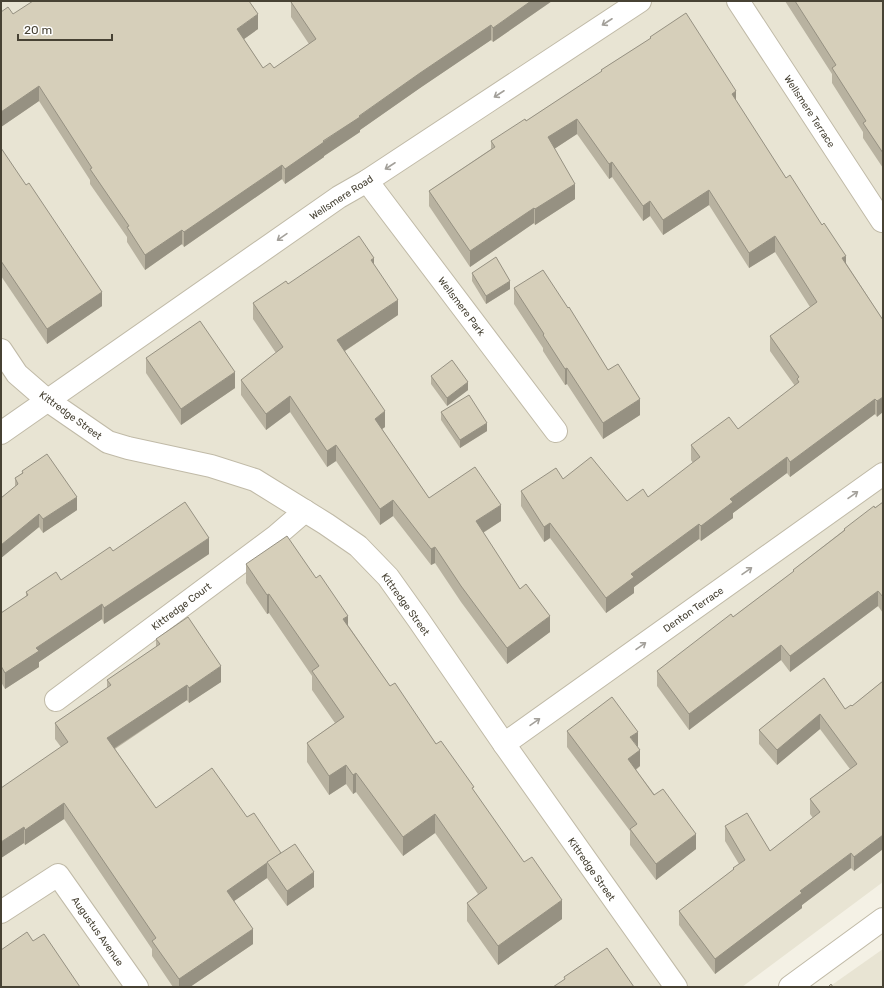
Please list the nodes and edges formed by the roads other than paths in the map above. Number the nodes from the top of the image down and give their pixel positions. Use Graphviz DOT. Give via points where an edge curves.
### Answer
graph roads {
  1 [pos="640,1"];
  2 [pos="738,1"];
  3 [pos="367,181"];
  4 [pos="882,221"];
  5 [pos="1,350"];
  6 [pos="47,400"];
  7 [pos="556,431"];
  8 [pos="1,432"];
  9 [pos="883,474"];
  10 [pos="306,512"];
  11 [pos="56,700"];
  12 [pos="504,744"];
  13 [pos="1,912"];
  14 [pos="883,919"];
  15 [pos="137,987"];
  16 [pos="676,987"];
  17 [pos="790,987"];
  1 -- 3 [label="street, Wellsmere Road, one-way"];
  2 -- 4 [label="street, Wellsmere Terrace"];
  3 -- 6 [label="street, Wellsmere Road, one-way" via="339,197"];
  3 -- 7 [label="street, Wellsmere Park"];
  5 -- 6 [label="street, Kittredge Street" via="17,374"];
  6 -- 8 [label="street, Wellsmere Road"];
  6 -- 10 [label="street, Kittredge Street" via="108,442 211,466 255,480"];
  12 -- 9 [label="street, Denton Terrace, one-way"];
  10 -- 11 [label="street, Kittredge Court"];
  10 -- 12 [label="street, Kittredge Street" via="358,546 388,577"];
  12 -- 16 [label="street, Kittredge Street"];
  13 -- 15 [label="street, Augustus Avenue" via="58,875"];
  14 -- 17 [label="street"];
}
